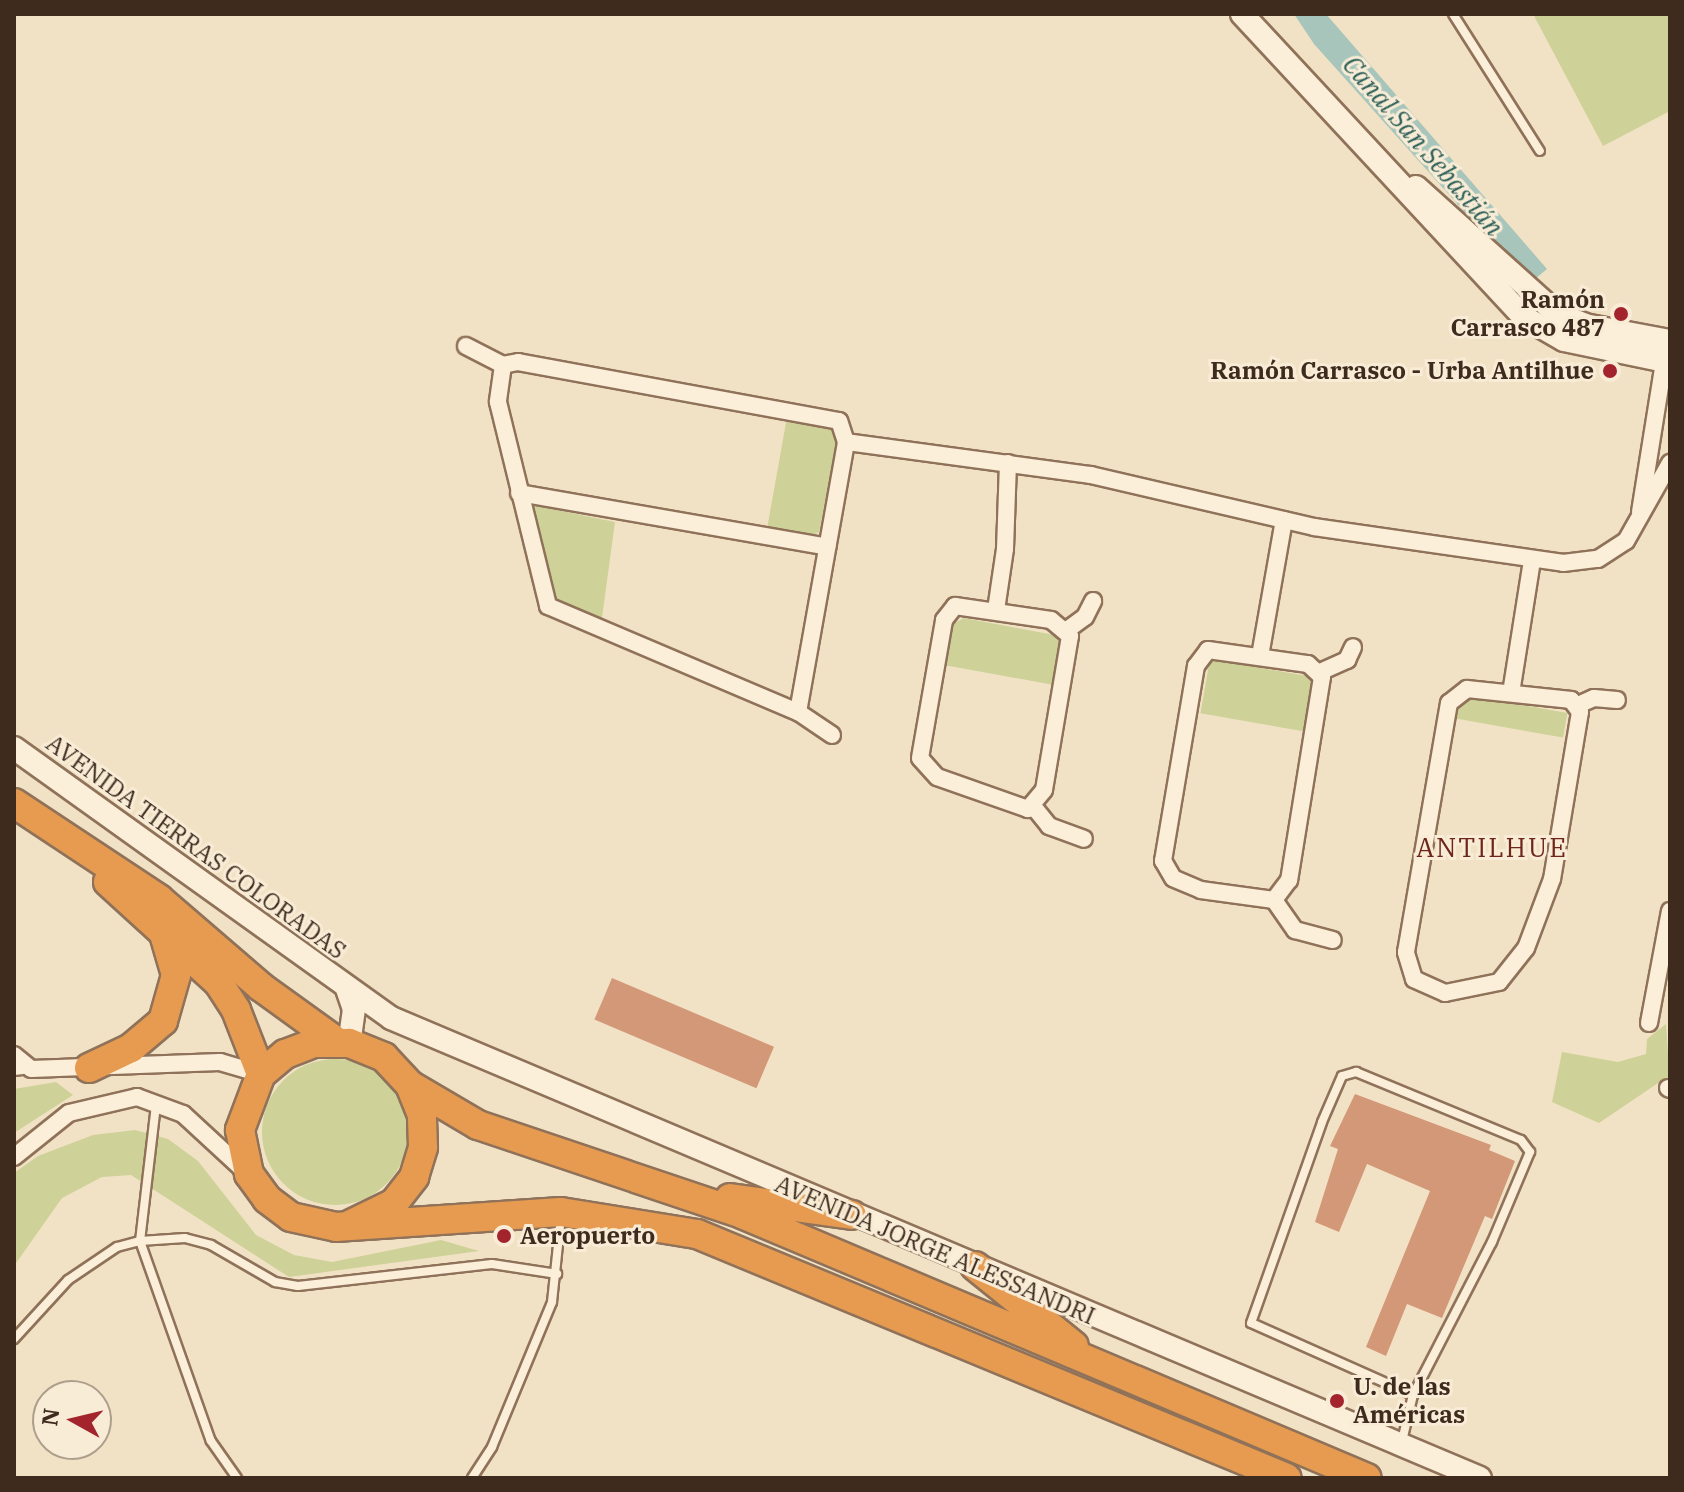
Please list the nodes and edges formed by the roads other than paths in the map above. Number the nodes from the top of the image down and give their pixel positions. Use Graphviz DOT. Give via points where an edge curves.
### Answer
graph roads {
  1 [pos="1242,14"];
  2 [pos="1453,14"];
  3 [pos="1540,151"];
  4 [pos="466,346"];
  5 [pos="1668,348"];
  6 [pos="503,365"];
  7 [pos="1650,432"];
  8 [pos="846,442"];
  9 [pos="1645,460"];
  10 [pos="1008,463"];
  11 [pos="1670,464"];
  12 [pos="1645,492"];
  13 [pos="519,493"];
  14 [pos="1284,520"];
  15 [pos="827,547"];
  16 [pos="1532,560"];
  17 [pos="1093,601"];
  18 [pos="996,610"];
  19 [pos="1067,630"];
  20 [pos="1353,647"];
  21 [pos="1260,656"];
  22 [pos="1320,672"];
  23 [pos="1511,693"];
  24 [pos="1617,700"];
  25 [pos="1578,705"];
  26 [pos="798,712"];
  27 [pos="832,735"];
  28 [pos="14,748"];
  29 [pos="14,803"];
  30 [pos="1033,806"];
  31 [pos="1084,839"];
  32 [pos="71,843"];
  33 [pos="1274,900"];
  34 [pos="1670,911"];
  35 [pos="162,930"];
  36 [pos="1333,940"];
  37 [pos="347,989"];
  38 [pos="391,1018"];
  39 [pos="1649,1023"];
  40 [pos="343,1042"];
  41 [pos="14,1055"];
  42 [pos="89,1068"];
  43 [pos="31,1069"];
  44 [pos="14,1071"];
  45 [pos="261,1074"];
  46 [pos="410,1085"];
  47 [pos="157,1100"];
  48 [pos="14,1157"];
  49 [pos="249,1174"];
  50 [pos="684,1192"];
  51 [pos="561,1212"];
  52 [pos="852,1215"];
  53 [pos="351,1224"];
  54 [pos="140,1241"];
  55 [pos="975,1266"];
  56 [pos="557,1274"];
  57 [pos="14,1339"];
  58 [pos="1100,1366"];
  59 [pos="1413,1395"];
  60 [pos="1402,1445"];
  61 [pos="237,1478"];
  62 [pos="472,1478"];
  63 [pos="1287,1478"];
  64 [pos="1367,1478"];
  65 [pos="1480,1478"];
  1 -- 5 [label="street" via="1417,208 1535,326 1564,340"];
  2 -- 3 [label="lane"];
  4 -- 6 [label="street"];
  5 -- 7 [label="street"];
  6 -- 8 [label="street" via="518,362 828,416 843,426"];
  6 -- 13 [label="street" via="496,390"];
  7 -- 9 [label="street"];
  7 -- 11 [label="street"];
  8 -- 10 [label="street"];
  8 -- 15 [label="street"];
  9 -- 11 [label="street" via="1654,467"];
  9 -- 12 [label="street"];
  10 -- 14 [label="street" via="1131,483"];
  10 -- 18 [label="street" via="1005,549"];
  11 -- 12 [label="street"];
  12 -- 16 [label="street" via="1641,518 1626,541 1598,559"];
  13 -- 15 [label="street"];
  13 -- 26 [label="street" via="541,592 555,612"];
  14 -- 16 [label="street"];
  14 -- 21 [label="street"];
  15 -- 26 [label="street"];
  16 -- 23 [label="street"];
  17 -- 19 [label="street" via="1085,617"];
  18 -- 19 [label="street" via="1051,620"];
  18 -- 30 [label="street" via="960,605 946,614 920,758 937,777 1016,808"];
  19 -- 30 [label="street" via="1070,648 1044,790"];
  20 -- 22 [label="street" via="1343,663"];
  21 -- 22 [label="street"];
  21 -- 33 [label="street" via="1214,649 1198,661 1163,861 1173,878 1201,890"];
  22 -- 33 [label="street" via="1289,880"];
  23 -- 25 [label="street"];
  23 -- 25 [label="street" via="1463,689 1449,703 1406,952 1414,979 1432,990 1458,994 1490,988 1508,975 1526,948 1552,879"];
  24 -- 25 [label="street" via="1594,698"];
  26 -- 27 [label="street"];
  28 -- 37 [label="street, AVENIDA TIERRAS COLORADAS"];
  29 -- 32 [label="highway, AVENIDA JORGE ALESSANDRI"];
  30 -- 31 [label="street" via="1049,826"];
  32 -- 35 [label="highway, AVENIDA JORGE ALESSANDRI"];
  32 -- 40 [label="highway, AVENIDA JORGE ALESSANDRI" via="159,899 261,987"];
  33 -- 36 [label="street" via="1295,930"];
  34 -- 39 [label="street"];
  35 -- 42 [label="highway" via="176,975 163,1021 131,1048"];
  35 -- 45 [label="highway, AVENIDA JORGE ALESSANDRI" via="230,997"];
  37 -- 38 [label="street, AVENIDA TIERRAS COLORADAS"];
  37 -- 40 [label="street, AVENIDA TIERRAS COLORADAS" via="354,1009"];
  38 -- 52 [label="street, AVENIDA JORGE ALESSANDRI"];
  40 -- 45 [label="highway" via="299,1047"];
  40 -- 46 [label="highway, AVENIDA JORGE ALESSANDRI" via="384,1057"];
  41 -- 43 [label="street"];
  42 -- 43 [label="street"];
  42 -- 45 [label="street" via="220,1062"];
  43 -- 44 [label="lane"];
  45 -- 49 [label="highway, AVENIDA JORGE ALESSANDRI" via="240,1130"];
  46 -- 50 [label="highway, AVENIDA JORGE ALESSANDRI" via="478,1125"];
  46 -- 53 [label="highway, AVENIDA JORGE ALESSANDRI" via="424,1131 414,1177 381,1212"];
  47 -- 48 [label="street" via="114,1098 84,1106"];
  47 -- 49 [label="street" via="183,1114"];
  47 -- 54 [label="lane"];
  49 -- 53 [label="highway, AVENIDA JORGE ALESSANDRI" via="267,1199 291,1217 321,1226"];
  50 -- 52 [label="highway"];
  50 -- 58 [label="highway, AVENIDA JORGE ALESSANDRI"];
  51 -- 53 [label="highway, AVENIDA JORGE ALESSANDRI"];
  51 -- 56 [label="lane"];
  51 -- 63 [label="highway, AVENIDA JORGE ALESSANDRI" via="651,1223 734,1246"];
  52 -- 55 [label="street, AVENIDA JORGE ALESSANDRI"];
  54 -- 56 [label="lane" via="185,1238 211,1245 275,1282 298,1286 492,1264"];
  54 -- 57 [label="lane" via="117,1247 68,1280"];
  54 -- 61 [label="lane" via="211,1441"];
  55 -- 58 [label="highway"];
  55 -- 60 [label="street, AVENIDA JORGE ALESSANDRI"];
  56 -- 62 [label="lane" via="552,1302 498,1432"];
  58 -- 64 [label="highway, AVENIDA JORGE ALESSANDRI"];
  59 -- 59 [label="lane" via="1251,1323 1322,1122 1348,1071 1529,1147 1492,1242"];
  59 -- 60 [label="lane"];
  60 -- 65 [label="street, AVENIDA JORGE ALESSANDRI"];
}
